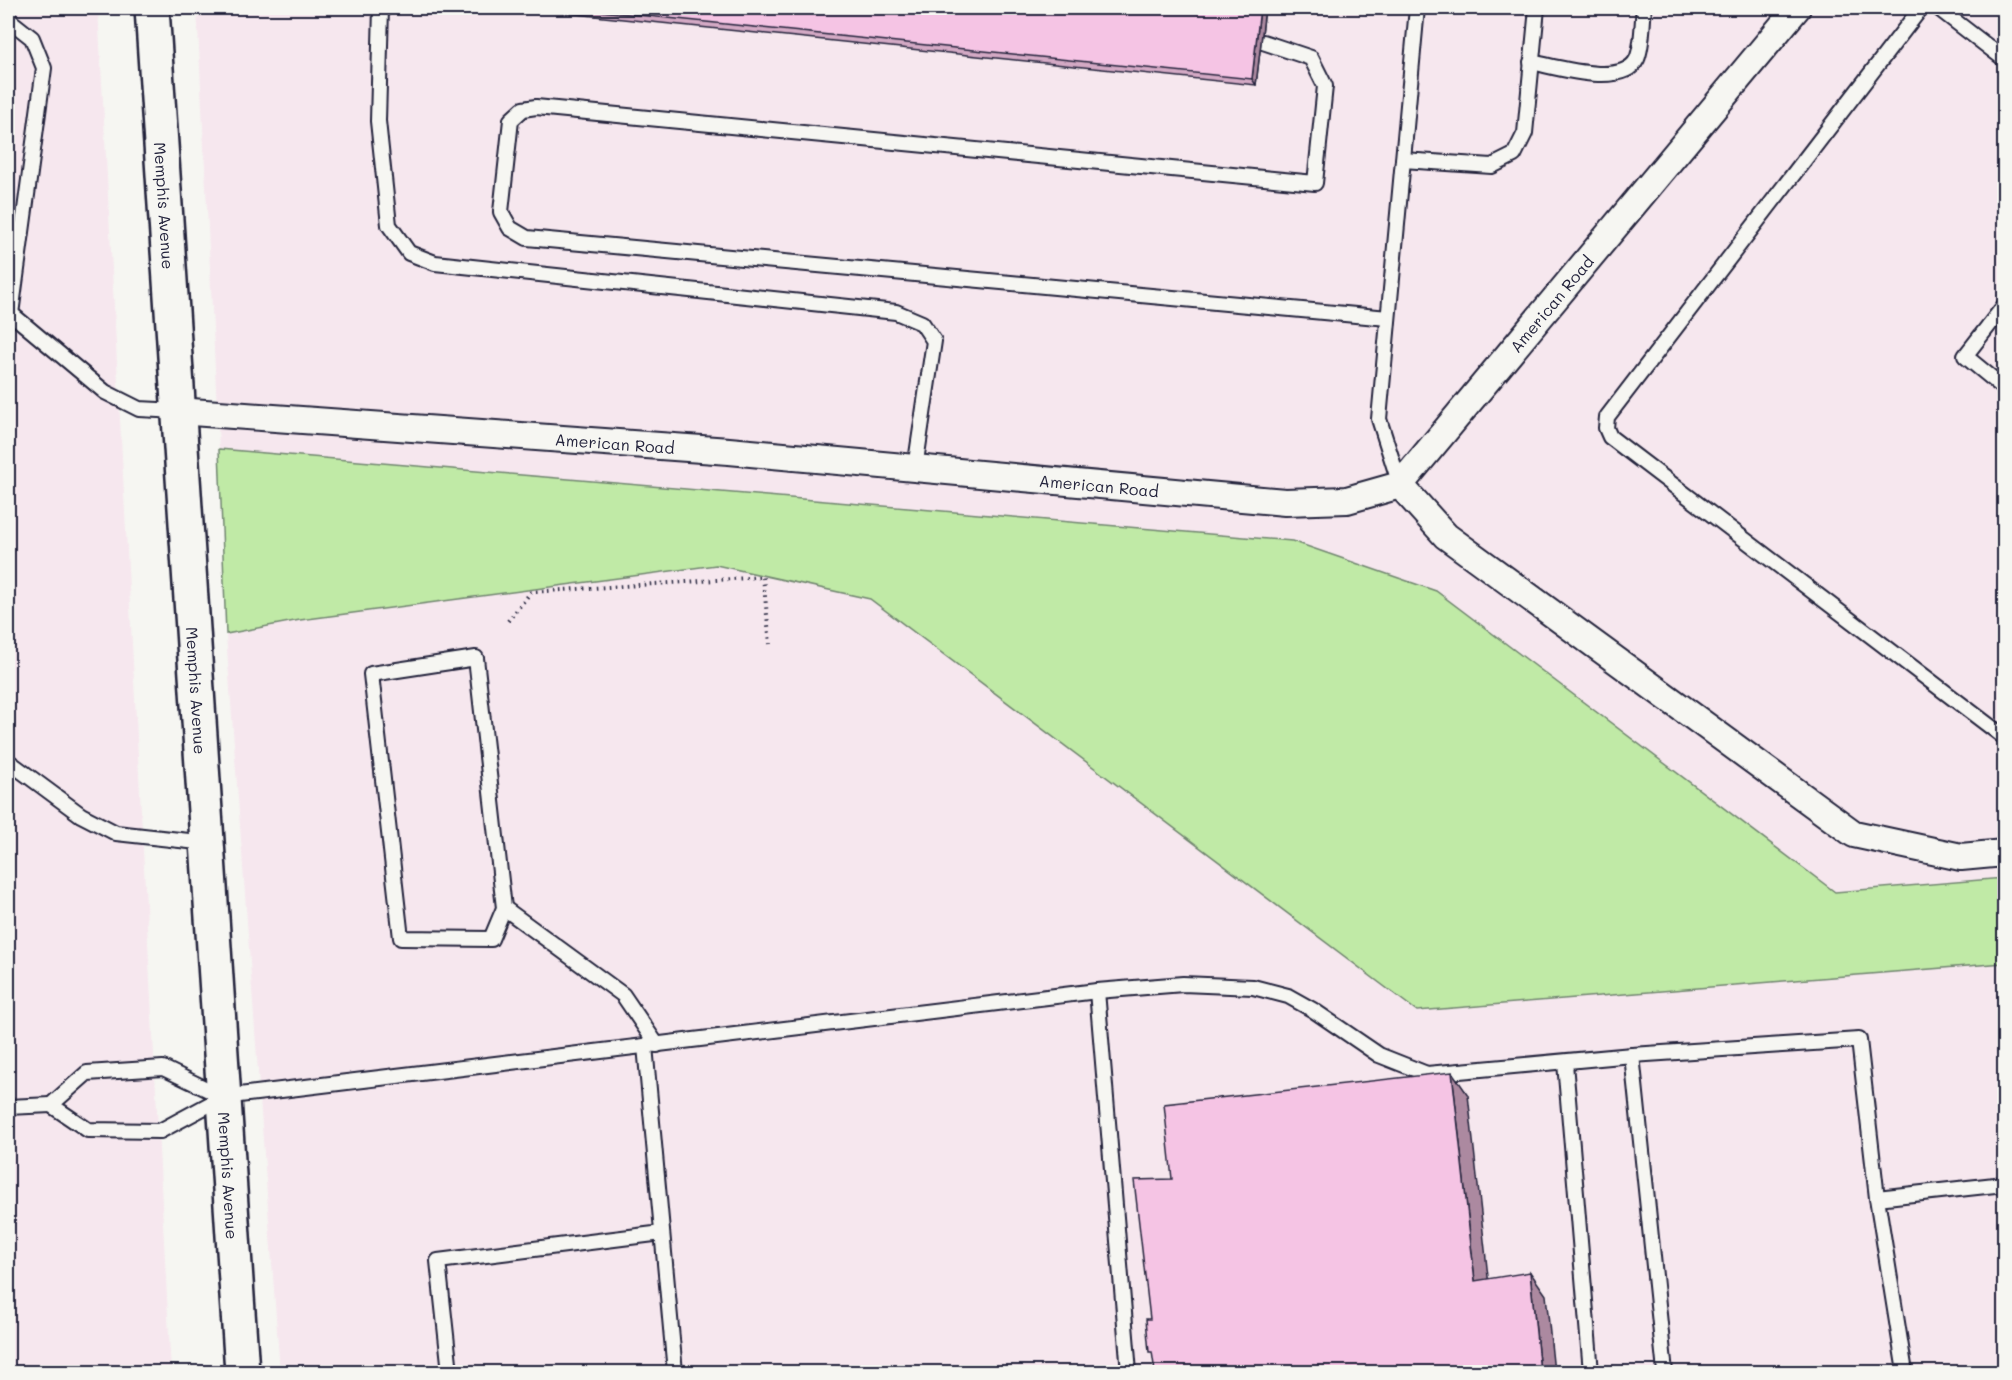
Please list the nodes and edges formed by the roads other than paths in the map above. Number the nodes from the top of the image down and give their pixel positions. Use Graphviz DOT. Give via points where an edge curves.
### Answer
graph roads {
  1 [pos="152,8"];
  2 [pos="381,8"];
  3 [pos="1417,8"];
  4 [pos="1537,8"];
  5 [pos="1644,8"];
  6 [pos="1797,8"];
  7 [pos="1921,8"];
  8 [pos="1938,8"];
  9 [pos="8,19"];
  10 [pos="1263,42"];
  11 [pos="2004,59"];
  12 [pos="1531,62"];
  13 [pos="1403,160"];
  14 [pos="2004,306"];
  15 [pos="9,313"];
  16 [pos="1388,318"];
  17 [pos="2004,387"];
  18 [pos="178,411"];
  19 [pos="915,468"];
  20 [pos="1400,484"];
  21 [pos="2004,737"];
  22 [pos="8,761"];
  23 [pos="207,843"];
  24 [pos="2004,854"];
  25 [pos="504,908"];
  26 [pos="1097,991"];
  27 [pos="651,1046"];
  28 [pos="1632,1055"];
  29 [pos="1565,1063"];
  30 [pos="223,1097"];
  31 [pos="51,1105"];
  32 [pos="8,1107"];
  33 [pos="2004,1184"];
  34 [pos="1877,1198"];
  35 [pos="662,1233"];
  36 [pos="242,1372"];
  37 [pos="450,1372"];
  38 [pos="675,1372"];
  39 [pos="1130,1372"];
  40 [pos="1592,1372"];
  41 [pos="1665,1372"];
  42 [pos="1905,1372"];
  1 -- 18 [label="main road, Memphis Avenue"];
  2 -- 19 [label="lane" via="378,121 389,225 409,253 435,263 896,312 922,323 934,341"];
  3 -- 13 [label="lane"];
  4 -- 12 [label="lane"];
  5 -- 12 [label="lane" via="1637,59 1626,71 1612,76"];
  6 -- 20 [label="street, American Road"];
  7 -- 21 [label="lane" via="1607,417 1606,428 1610,437"];
  8 -- 11 [label="lane"];
  9 -- 15 [label="lane" via="32,38 44,68"];
  10 -- 16 [label="lane" via="1311,58 1325,86 1315,183 536,107 523,110 511,120 501,212 510,228 527,238"];
  12 -- 13 [label="lane" via="1525,134 1514,155 1492,166"];
  13 -- 16 [label="lane"];
  14 -- 17 [label="lane" via="1965,356"];
  15 -- 18 [label="lane" via="105,392 139,409"];
  16 -- 20 [label="lane" via="1378,419"];
  18 -- 19 [label="street, American Road"];
  18 -- 23 [label="main road, Memphis Avenue"];
  19 -- 20 [label="street, American Road" via="1285,502 1347,500"];
  20 -- 24 [label="street" via="1446,536 1854,834 1961,857"];
  22 -- 23 [label="lane" via="81,815 116,833"];
  23 -- 30 [label="main road, Memphis Avenue"];
  25 -- 25 [label="lane" via="476,658 371,674 401,938 491,939"];
  25 -- 27 [label="lane" via="623,995"];
  26 -- 27 [label="lane"];
  26 -- 29 [label="lane" via="1183,984 1254,987 1288,996 1379,1055 1427,1074"];
  26 -- 39 [label="lane"];
  27 -- 30 [label="lane"];
  27 -- 35 [label="lane"];
  28 -- 29 [label="lane"];
  28 -- 34 [label="lane" via="1859,1040"];
  28 -- 41 [label="lane"];
  29 -- 40 [label="lane"];
  30 -- 31 [label="lane" via="160,1131 88,1130"];
  30 -- 31 [label="lane" via="163,1068 87,1073"];
  30 -- 36 [label="main road, Memphis Avenue"];
  31 -- 32 [label="lane"];
  33 -- 34 [label="lane"];
  34 -- 42 [label="lane"];
  35 -- 37 [label="lane" via="438,1261"];
  35 -- 38 [label="lane"];
}
